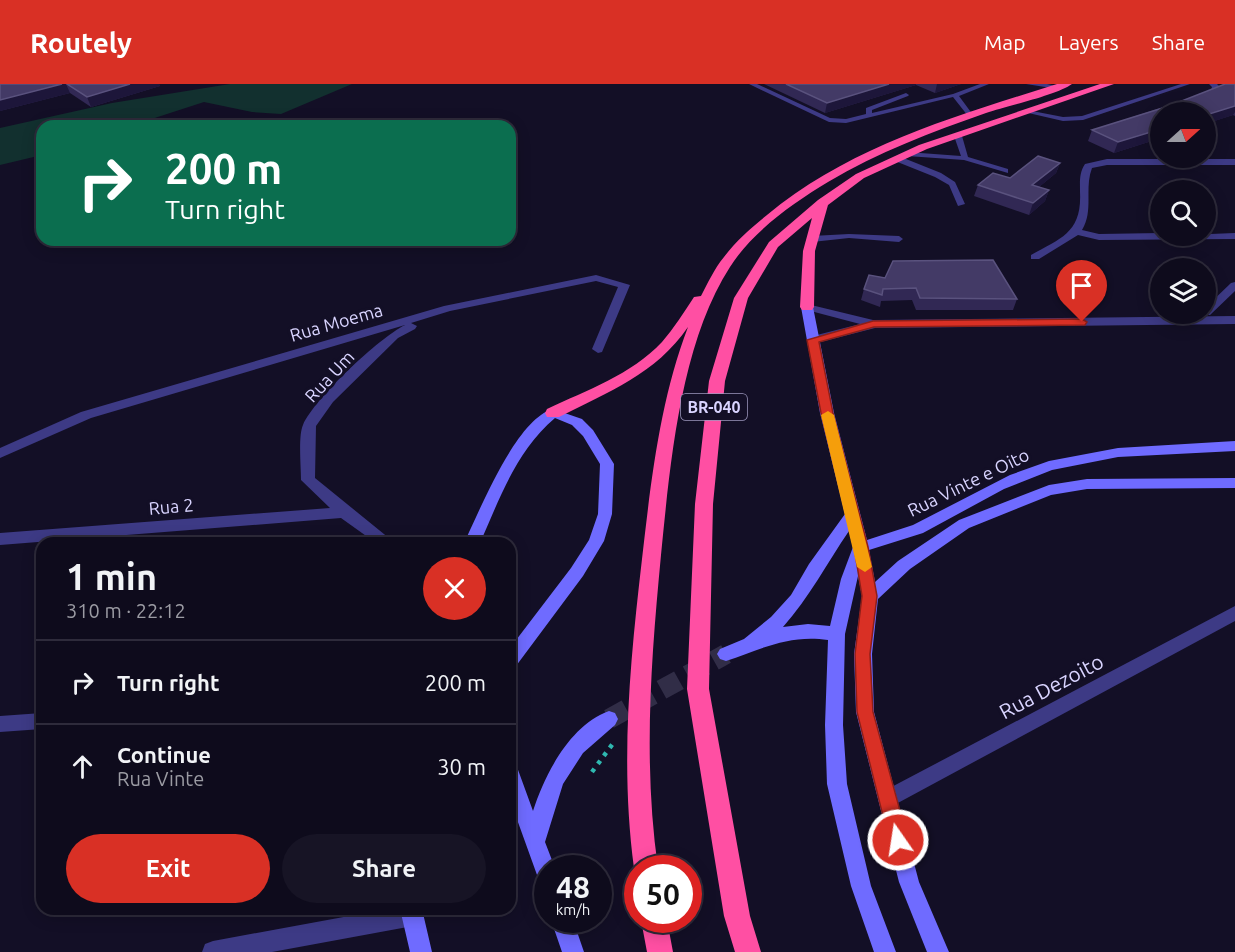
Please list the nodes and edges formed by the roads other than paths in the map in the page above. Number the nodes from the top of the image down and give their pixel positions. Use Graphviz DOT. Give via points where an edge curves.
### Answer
graph roads {
  1 [pos="752,84"];
  2 [pos="986,84"];
  3 [pos="1029,84"];
  4 [pos="1109,84"];
  5 [pos="1187,84"];
  6 [pos="1212,84"];
  7 [pos="1063,86"];
  8 [pos="906,95"];
  9 [pos="955,95"];
  10 [pos="1197,97"];
  11 [pos="1027,112"];
  12 [pos="869,115"];
  13 [pos="970,115"];
  14 [pos="958,136"];
  15 [pos="903,157"];
  16 [pos="965,158"];
  17 [pos="1235,162"];
  18 [pos="1005,171"];
  19 [pos="822,202"];
  20 [pos="961,204"];
  21 [pos="1077,232"];
  22 [pos="1235,236"];
  23 [pos="812,239"];
  24 [pos="899,239"];
  25 [pos="1035,257"];
  26 [pos="721,270"];
  27 [pos="1235,285"];
  28 [pos="1216,303"];
  29 [pos="807,307"];
  30 [pos="448,308"];
  31 [pos="1150,317"];
  32 [pos="1216,318"];
  33 [pos="1235,320"];
  34 [pos="873,324"];
  35 [pos="813,340"];
  36 [pos="597,349"];
  37 [pos="553,413"];
  38 [pos="1235,446"];
  39 [pos="0,453"];
  40 [pos="1235,483"];
  41 [pos="344,512"];
  42 [pos="852,516"];
  43 [pos="379,537"];
  44 [pos="475,537"];
  45 [pos="0,539"];
  46 [pos="861,547"];
  47 [pos="870,596"];
  48 [pos="1235,613"];
  49 [pos="837,633"];
  50 [pos="750,643"];
  51 [pos="516,653"];
  52 [pos="726,654"];
  53 [pos="36,721"];
  54 [pos="0,724"];
  55 [pos="614,727"];
  56 [pos="516,790"];
  57 [pos="889,798"];
  58 [pos="535,842"];
  59 [pos="540,855"];
  60 [pos="643,855"];
  61 [pos="397,915"];
  62 [pos="413,915"];
  63 [pos="566,933"];
  64 [pos="656,933"];
  65 [pos="213,952"];
  66 [pos="421,952"];
  67 [pos="573,952"];
  68 [pos="660,952"];
  69 [pos="748,952"];
  70 [pos="885,952"];
  71 [pos="938,952"];
  1 -- 12 [label="lane" via="829,120 846,121"];
  2 -- 9 [label="lane"];
  3 -- 7 [label="lane"];
  4 -- 11 [label="highway, BR-040"];
  5 -- 11 [label="lane" via="1083,118 1063,119"];
  6 -- 10 [label="lane" via="1216,86 1213,91"];
  7 -- 13 [label="highway, BR-040"];
  8 -- 12 [label="lane" via="868,109"];
  9 -- 12 [label="lane"];
  9 -- 13 [label="lane"];
  11 -- 14 [label="highway, BR-040"];
  13 -- 26 [label="highway, BR-040" via="886,146 809,187 752,234"];
  14 -- 15 [label="highway, BR-040"];
  14 -- 16 [label="lane"];
  15 -- 16 [label="lane"];
  15 -- 19 [label="highway, BR-040" via="860,176"];
  15 -- 20 [label="lane" via="952,184"];
  16 -- 18 [label="lane"];
  17 -- 21 [label="street" via="1107,162 1088,166 1084,173 1086,213"];
  19 -- 23 [label="highway"];
  19 -- 69 [label="highway, BR-040" via="773,245 741,298 717,381 704,504 698,690 736,916"];
  21 -- 22 [label="street" via="1099,237"];
  21 -- 25 [label="street"];
  23 -- 24 [label="lane"];
  23 -- 29 [label="highway" via="808,251"];
  26 -- 37 [label="highway" via="666,346 644,365 618,383"];
  26 -- 60 [label="highway, BR-040" via="700,314 683,370 658,500 640,687 638,751"];
  27 -- 28 [label="street"];
  29 -- 34 [label="street"];
  29 -- 35 [label="main road"];
  30 -- 36 [label="street, Rua Moema" via="596,278 624,285"];
  30 -- 39 [label="street, Rua Moema" via="86,415"];
  30 -- 41 [label="street, Rua Um" via="394,335 328,399 309,426 308,480"];
  31 -- 34 [label="street"];
  32 -- 33 [label="street"];
  34 -- 35 [label="street"];
  35 -- 42 [label="main road"];
  37 -- 44 [label="main road" via="524,440"];
  37 -- 51 [label="main road" via="577,422 607,464 604,514 596,541 577,572"];
  38 -- 46 [label="main road, Rua Vinte e Oito" via="1105,455 1048,466 916,530"];
  40 -- 47 [label="main road, Rua Vinte e Oito" via="1087,484 1049,490 964,524 904,565"];
  41 -- 43 [label="street, Rua Um"];
  41 -- 45 [label="street, Rua 2"];
  42 -- 46 [label="main road"];
  42 -- 50 [label="main road" via="797,600"];
  46 -- 47 [label="main road"];
  46 -- 49 [label="main road"];
  47 -- 57 [label="main road" via="863,654 865,712"];
  48 -- 57 [label="street, Rua Dezoito"];
  49 -- 50 [label="main road" via="803,631"];
  49 -- 70 [label="main road" via="837,784 861,886"];
  50 -- 52 [label="main road"];
  53 -- 54 [label="street"];
  55 -- 58 [label="main road" via="576,748 556,776"];
  56 -- 58 [label="main road"];
  57 -- 71 [label="main road" via="909,882"];
  58 -- 59 [label="main road"];
  61 -- 65 [label="street"];
  62 -- 66 [label="main road"];
  63 -- 67 [label="main road"];
  64 -- 68 [label="highway"];
}
